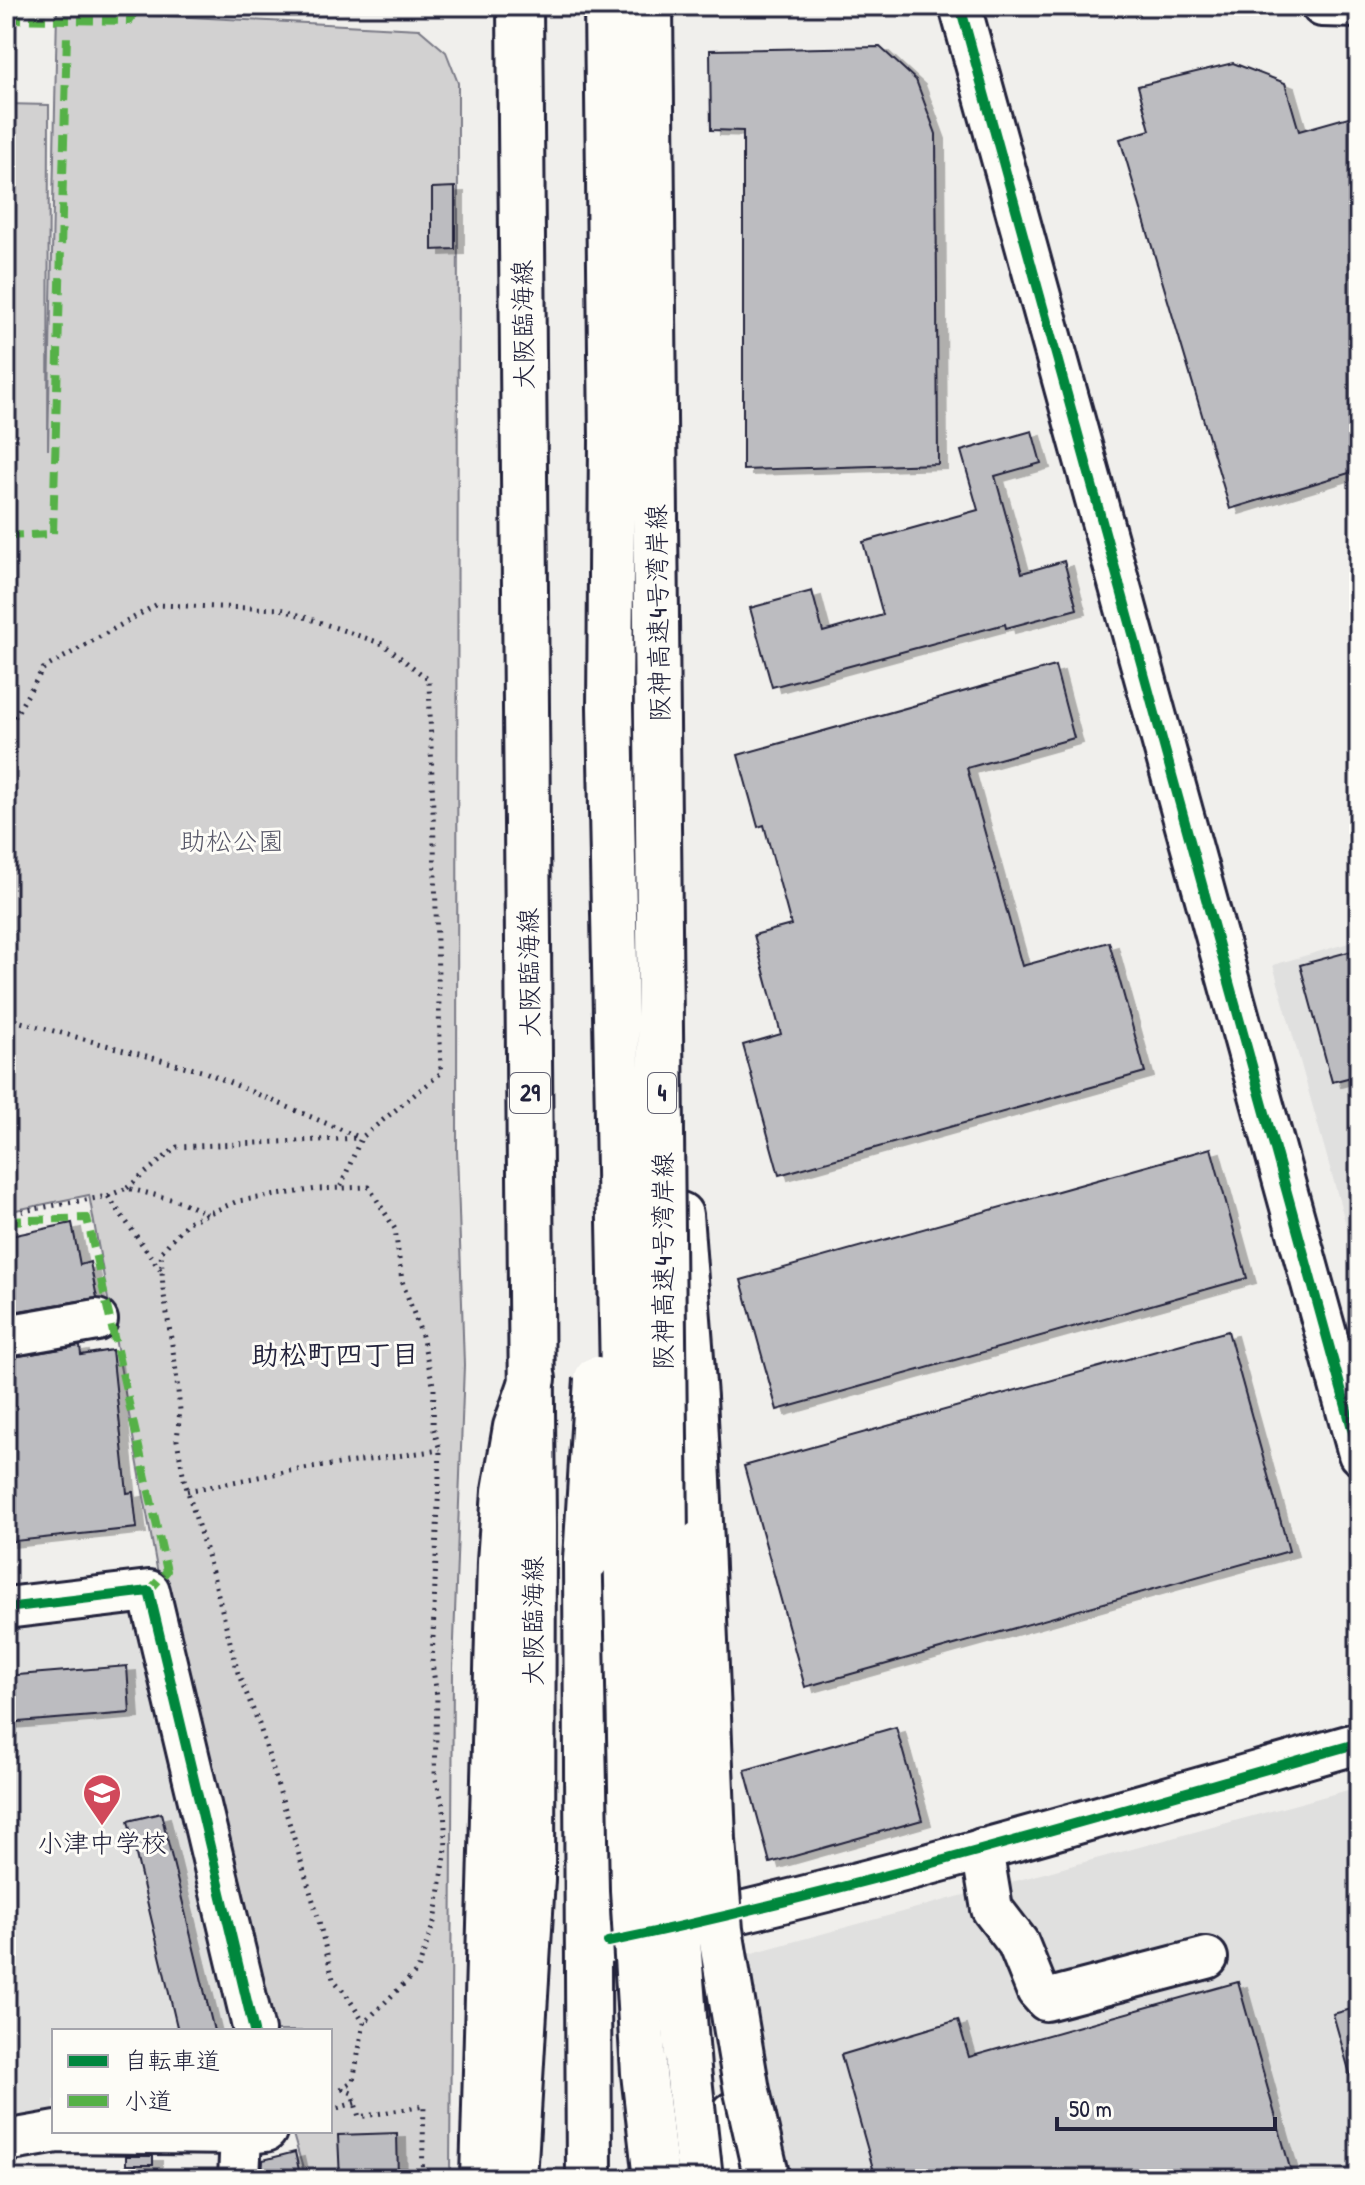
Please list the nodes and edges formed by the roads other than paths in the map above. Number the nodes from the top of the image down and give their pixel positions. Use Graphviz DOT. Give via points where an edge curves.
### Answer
graph roads {
  1 [pos="520,6"];
  2 [pos="593,6"];
  3 [pos="607,6"];
  4 [pos="650,6"];
  5 [pos="960,6"];
  6 [pos="1322,6"];
  7 [pos="1359,7"];
  8 [pos="610,707"];
  9 [pos="661,978"];
  10 [pos="600,1043"];
  11 [pos="97,1320"];
  12 [pos="23,1342"];
  13 [pos="533,1379"];
  14 [pos="1359,1454"];
  15 [pos="6,1608"];
  16 [pos="1359,1743"];
  17 [pos="982,1849"];
  18 [pos="708,1921"];
  19 [pos="608,1942"];
  20 [pos="1207,1958"];
  21 [pos="254,2029"];
  22 [pos="52,2133"];
  23 [pos="254,2133"];
  24 [pos="6,2141"];
  25 [pos="239,2179"];
  26 [pos="483,2179"];
  27 [pos="514,2179"];
  28 [pos="589,2179"];
  29 [pos="608,2179"];
  30 [pos="656,2179"];
  31 [pos="700,2179"];
  32 [pos="744,2179"];
  33 [pos="767,2179"];
  1 -- 13 [label="main road, 大阪臨海線 / 29"];
  2 -- 10 [label="main road"];
  3 -- 8 [label="main road, 阪神高速4号湾岸線 / 4, bridge"];
  4 -- 9 [label="main road, 阪神高速4号湾岸線 / 4, bridge"];
  5 -- 14 [label="street"];
  6 -- 7 [label="street"];
  8 -- 28 [label="main road, bridge" via="607,1157 586,1560"];
  8 -- 30 [label="main road, 阪神高速4号湾岸線 / 4, bridge" via="633,1890"];
  9 -- 31 [label="main road, 阪神高速4号湾岸線 / 4, bridge" via="665,1542 674,1889"];
  9 -- 33 [label="main road, bridge" via="694,1397 719,1915"];
  10 -- 18 [label="main road" via="646,1164 651,1351 690,1561"];
  10 -- 19 [label="main road"];
  11 -- 12 [label="street"];
  13 -- 26 [label="main road" via="516,1427 505,1491"];
  13 -- 27 [label="main road, 大阪臨海線 / 29" via="532,1879"];
  15 -- 21 [label="street" via="149,1591"];
  16 -- 17 [label="street"];
  17 -- 18 [label="street"];
  17 -- 20 [label="street" via="992,1909 1018,1943 1046,2000"];
  18 -- 19 [label="street"];
  18 -- 32 [label="main road"];
  19 -- 29 [label="main road"];
  22 -- 24 [label="street"];
  23 -- 25 [label="street"];
}
